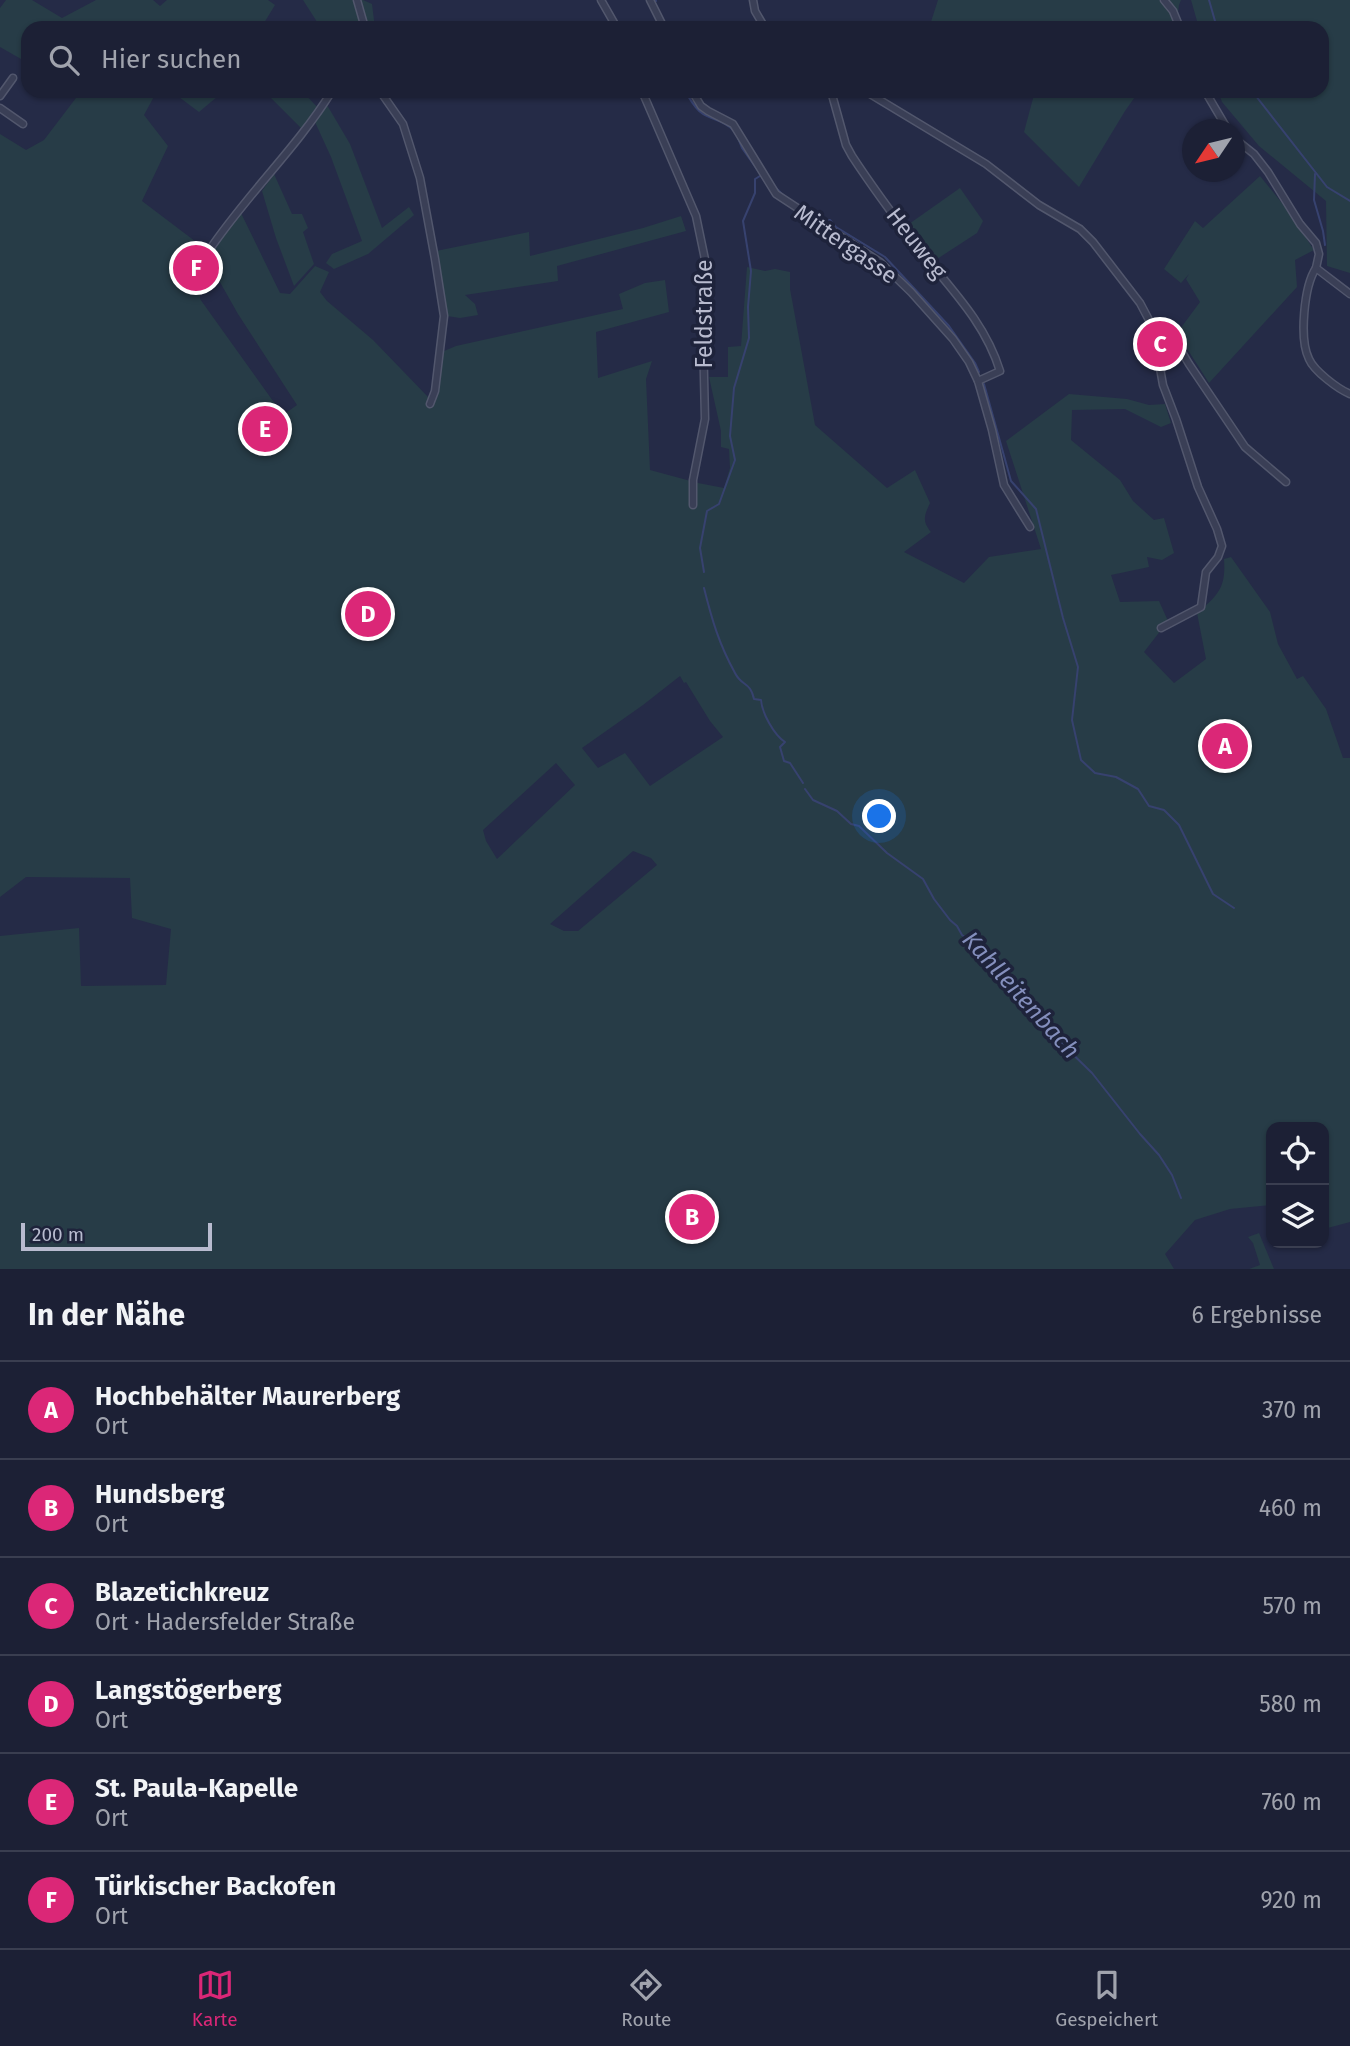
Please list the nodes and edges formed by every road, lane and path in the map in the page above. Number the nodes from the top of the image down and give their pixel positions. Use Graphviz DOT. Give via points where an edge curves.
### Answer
graph roads {
  1 [pos="357,0"];
  2 [pos="601,0"];
  3 [pos="650,0"];
  4 [pos="753,0"];
  5 [pos="1164,0"];
  6 [pos="363,21"];
  7 [pos="613,21"];
  8 [pos="660,21"];
  9 [pos="761,21"];
  10 [pos="1177,21"];
  11 [pos="13,78"];
  12 [pos="0,96"];
  13 [pos="327,98"];
  14 [pos="385,98"];
  15 [pos="645,98"];
  16 [pos="696,98"];
  17 [pos="833,98"];
  18 [pos="877,98"];
  19 [pos="1209,98"];
  20 [pos="0,108"];
  21 [pos="1222,119"];
  22 [pos="23,124"];
  23 [pos="1245,147"];
  24 [pos="208,251"];
  25 [pos="1316,268"];
  26 [pos="1350,294"];
  27 [pos="1155,340"];
  28 [pos="978,381"];
  29 [pos="1350,394"];
  30 [pos="430,404"];
  31 [pos="1286,482"];
  32 [pos="693,505"];
  33 [pos="1030,527"];
  34 [pos="1161,628"];
  1 -- 6 [label="street"];
  2 -- 7 [label="street"];
  3 -- 8 [label="street"];
  4 -- 9 [label="street"];
  5 -- 10 [label="street"];
  11 -- 12 [label="street"];
  13 -- 24 [label="street"];
  14 -- 30 [label="street" via="403,124 420,178 444,316"];
  15 -- 32 [label="street, Feldstraße" via="696,216 707,269 705,419 692,481"];
  16 -- 28 [label="street, Mittergasse" via="708,111 733,124 776,194 880,262 911,292 953,339"];
  17 -- 28 [label="street, Heuweg" via="852,156 984,332 1000,371"];
  18 -- 27 [label="street" via="986,164 1039,205 1080,229 1140,303"];
  19 -- 21 [label="street"];
  20 -- 22 [label="street"];
  23 -- 25 [label="street" via="1268,172 1316,243"];
  25 -- 26 [label="street"];
  25 -- 29 [label="street" via="1305,301 1304,342 1309,360"];
  27 -- 31 [label="street" via="1173,337 1245,447"];
  27 -- 34 [label="street" via="1163,385 1222,546 1206,572 1201,607"];
  28 -- 33 [label="street, Mittergasse" via="1004,485"];
}
